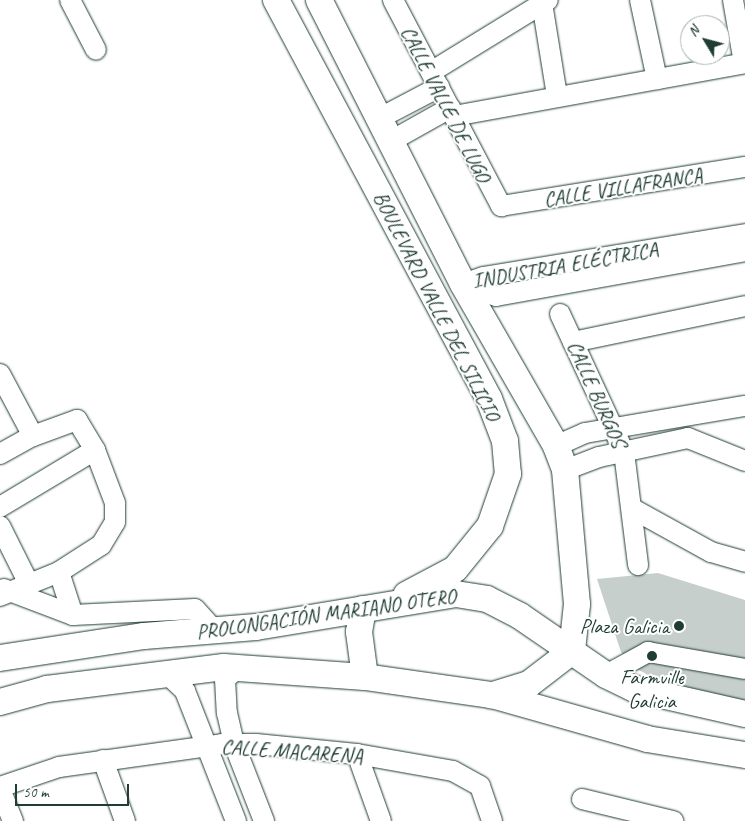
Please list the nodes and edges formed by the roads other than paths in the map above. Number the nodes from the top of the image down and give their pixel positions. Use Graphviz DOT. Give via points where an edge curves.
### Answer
graph roads {
  1 [pos="70,0"];
  2 [pos="276,0"];
  3 [pos="319,0"];
  4 [pos="393,0"];
  5 [pos="640,0"];
  6 [pos="733,0"];
  7 [pos="545,2"];
  8 [pos="96,50"];
  9 [pos="745,63"];
  10 [pos="435,79"];
  11 [pos="657,79"];
  12 [pos="557,96"];
  13 [pos="452,112"];
  14 [pos="386,130"];
  15 [pos="745,167"];
  16 [pos="502,206"];
  17 [pos="745,234"];
  18 [pos="745,251"];
  19 [pos="463,284"];
  20 [pos="434,300"];
  21 [pos="745,306"];
  22 [pos="560,314"];
  23 [pos="573,342"];
  24 [pos="0,374"];
  25 [pos="745,406"];
  26 [pos="686,416"];
  27 [pos="616,428"];
  28 [pos="32,436"];
  29 [pos="688,438"];
  30 [pos="556,446"];
  31 [pos="95,450"];
  32 [pos="624,452"];
  33 [pos="0,454"];
  34 [pos="745,461"];
  35 [pos="564,470"];
  36 [pos="0,507"];
  37 [pos="633,509"];
  38 [pos="0,526"];
  39 [pos="745,562"];
  40 [pos="638,565"];
  41 [pos="59,572"];
  42 [pos="29,584"];
  43 [pos="3,592"];
  44 [pos="374,608"];
  45 [pos="73,615"];
  46 [pos="214,630"];
  47 [pos="572,651"];
  48 [pos="0,658"];
  49 [pos="238,668"];
  50 [pos="745,669"];
  51 [pos="166,673"];
  52 [pos="606,675"];
  53 [pos="365,677"];
  54 [pos="492,695"];
  55 [pos="0,702"];
  56 [pos="745,714"];
  57 [pos="234,744"];
  58 [pos="207,746"];
  59 [pos="357,754"];
  60 [pos="745,755"];
  61 [pos="103,760"];
  62 [pos="0,788"];
  63 [pos="582,800"];
  64 [pos="638,817"];
  65 [pos="13,821"];
  66 [pos="125,821"];
  67 [pos="236,821"];
  68 [pos="264,821"];
  69 [pos="381,821"];
  70 [pos="492,821"];
  71 [pos="673,821"];
  1 -- 8 [label="street"];
  2 -- 20 [label="main road, BOULEVARD VALLE DEL SILICIO"];
  3 -- 14 [label="main road, BOULEVARD VALLE DEL SILICIO"];
  4 -- 10 [label="street, CALLE VALLE DE LUGO"];
  5 -- 11 [label="street"];
  6 -- 9 [label="street"];
  7 -- 10 [label="street"];
  7 -- 12 [label="street"];
  9 -- 11 [label="street"];
  10 -- 13 [label="street, CALLE VALLE DE LUGO"];
  10 -- 14 [label="street"];
  11 -- 12 [label="street"];
  12 -- 13 [label="street"];
  13 -- 14 [label="street"];
  13 -- 16 [label="street, CALLE VALLE DE LUGO"];
  14 -- 19 [label="main road, BOULEVARD VALLE DEL SILICIO"];
  15 -- 16 [label="street, CALLE VILLAFRANCA"];
  17 -- 19 [label="street, INDUSTRIA ELÉCTRICA" via="483,277"];
  18 -- 19 [label="street, INDUSTRIA ELÉCTRICA" via="496,296"];
  19 -- 20 [label="main road"];
  19 -- 30 [label="main road, BOULEVARD VALLE DEL SILICIO"];
  20 -- 44 [label="main road, BOULEVARD VALLE DEL SILICIO" via="489,399 505,441 508,474 501,503 474,550 455,569"];
  21 -- 23 [label="street"];
  22 -- 23 [label="street, CALLE BURGOS"];
  23 -- 27 [label="street, CALLE BURGOS"];
  24 -- 28 [label="street"];
  25 -- 26 [label="street"];
  26 -- 27 [label="street"];
  26 -- 29 [label="street"];
  27 -- 30 [label="street" via="585,433"];
  27 -- 32 [label="street, CALLE BURGOS"];
  28 -- 31 [label="street" via="73,418 81,423"];
  28 -- 33 [label="street"];
  29 -- 32 [label="street"];
  29 -- 34 [label="street"];
  30 -- 35 [label="main road, BOULEVARD VALLE DEL SILICIO"];
  31 -- 36 [label="street"];
  31 -- 41 [label="street" via="115,503 115,522 101,545"];
  32 -- 35 [label="street"];
  32 -- 37 [label="street, CALLE BURGOS"];
  35 -- 47 [label="main road, BOULEVARD VALLE DEL SILICIO" via="577,604"];
  37 -- 39 [label="street" via="712,552"];
  37 -- 40 [label="street, CALLE BURGOS"];
  38 -- 42 [label="street"];
  41 -- 42 [label="street"];
  41 -- 45 [label="street"];
  42 -- 43 [label="street"];
  43 -- 45 [label="street"];
  44 -- 46 [label="main road, PROLONGACIÓN MARIANO OTERO"];
  44 -- 47 [label="main road, PROLONGACIÓN MARIANO OTERO" via="456,594 487,599"];
  44 -- 53 [label="main road" via="359,632"];
  45 -- 46 [label="street" via="194,609"];
  46 -- 48 [label="main road, PROLONGACIÓN MARIANO OTERO" via="144,636"];
  47 -- 52 [label="main road, PROLONGACIÓN MARIANO OTERO"];
  47 -- 54 [label="main road" via="529,684"];
  49 -- 51 [label="main road, PROLONGACIÓN MARIANO OTERO"];
  49 -- 53 [label="main road, PROLONGACIÓN MARIANO OTERO"];
  49 -- 57 [label="street" via="225,679 223,686"];
  50 -- 52 [label="street" via="648,652"];
  51 -- 55 [label="main road, PROLONGACIÓN MARIANO OTERO" via="47,689"];
  51 -- 58 [label="street" via="185,692"];
  52 -- 56 [label="main road, PROLONGACIÓN MARIANO OTERO" via="663,699"];
  53 -- 54 [label="main road, PROLONGACIÓN MARIANO OTERO"];
  54 -- 60 [label="main road, PROLONGACIÓN MARIANO OTERO" via="647,739"];
  57 -- 58 [label="street, CALLE MACARENA"];
  57 -- 59 [label="street, CALLE MACARENA"];
  57 -- 68 [label="street"];
  58 -- 61 [label="street, CALLE MACARENA"];
  58 -- 67 [label="street"];
  59 -- 69 [label="street"];
  59 -- 70 [label="street, CALLE MACARENA" via="467,776 480,786"];
  61 -- 62 [label="street, CALLE MACARENA" via="42,771"];
  61 -- 66 [label="street"];
  62 -- 65 [label="street"];
  63 -- 64 [label="street"];
  64 -- 71 [label="street"];
}
